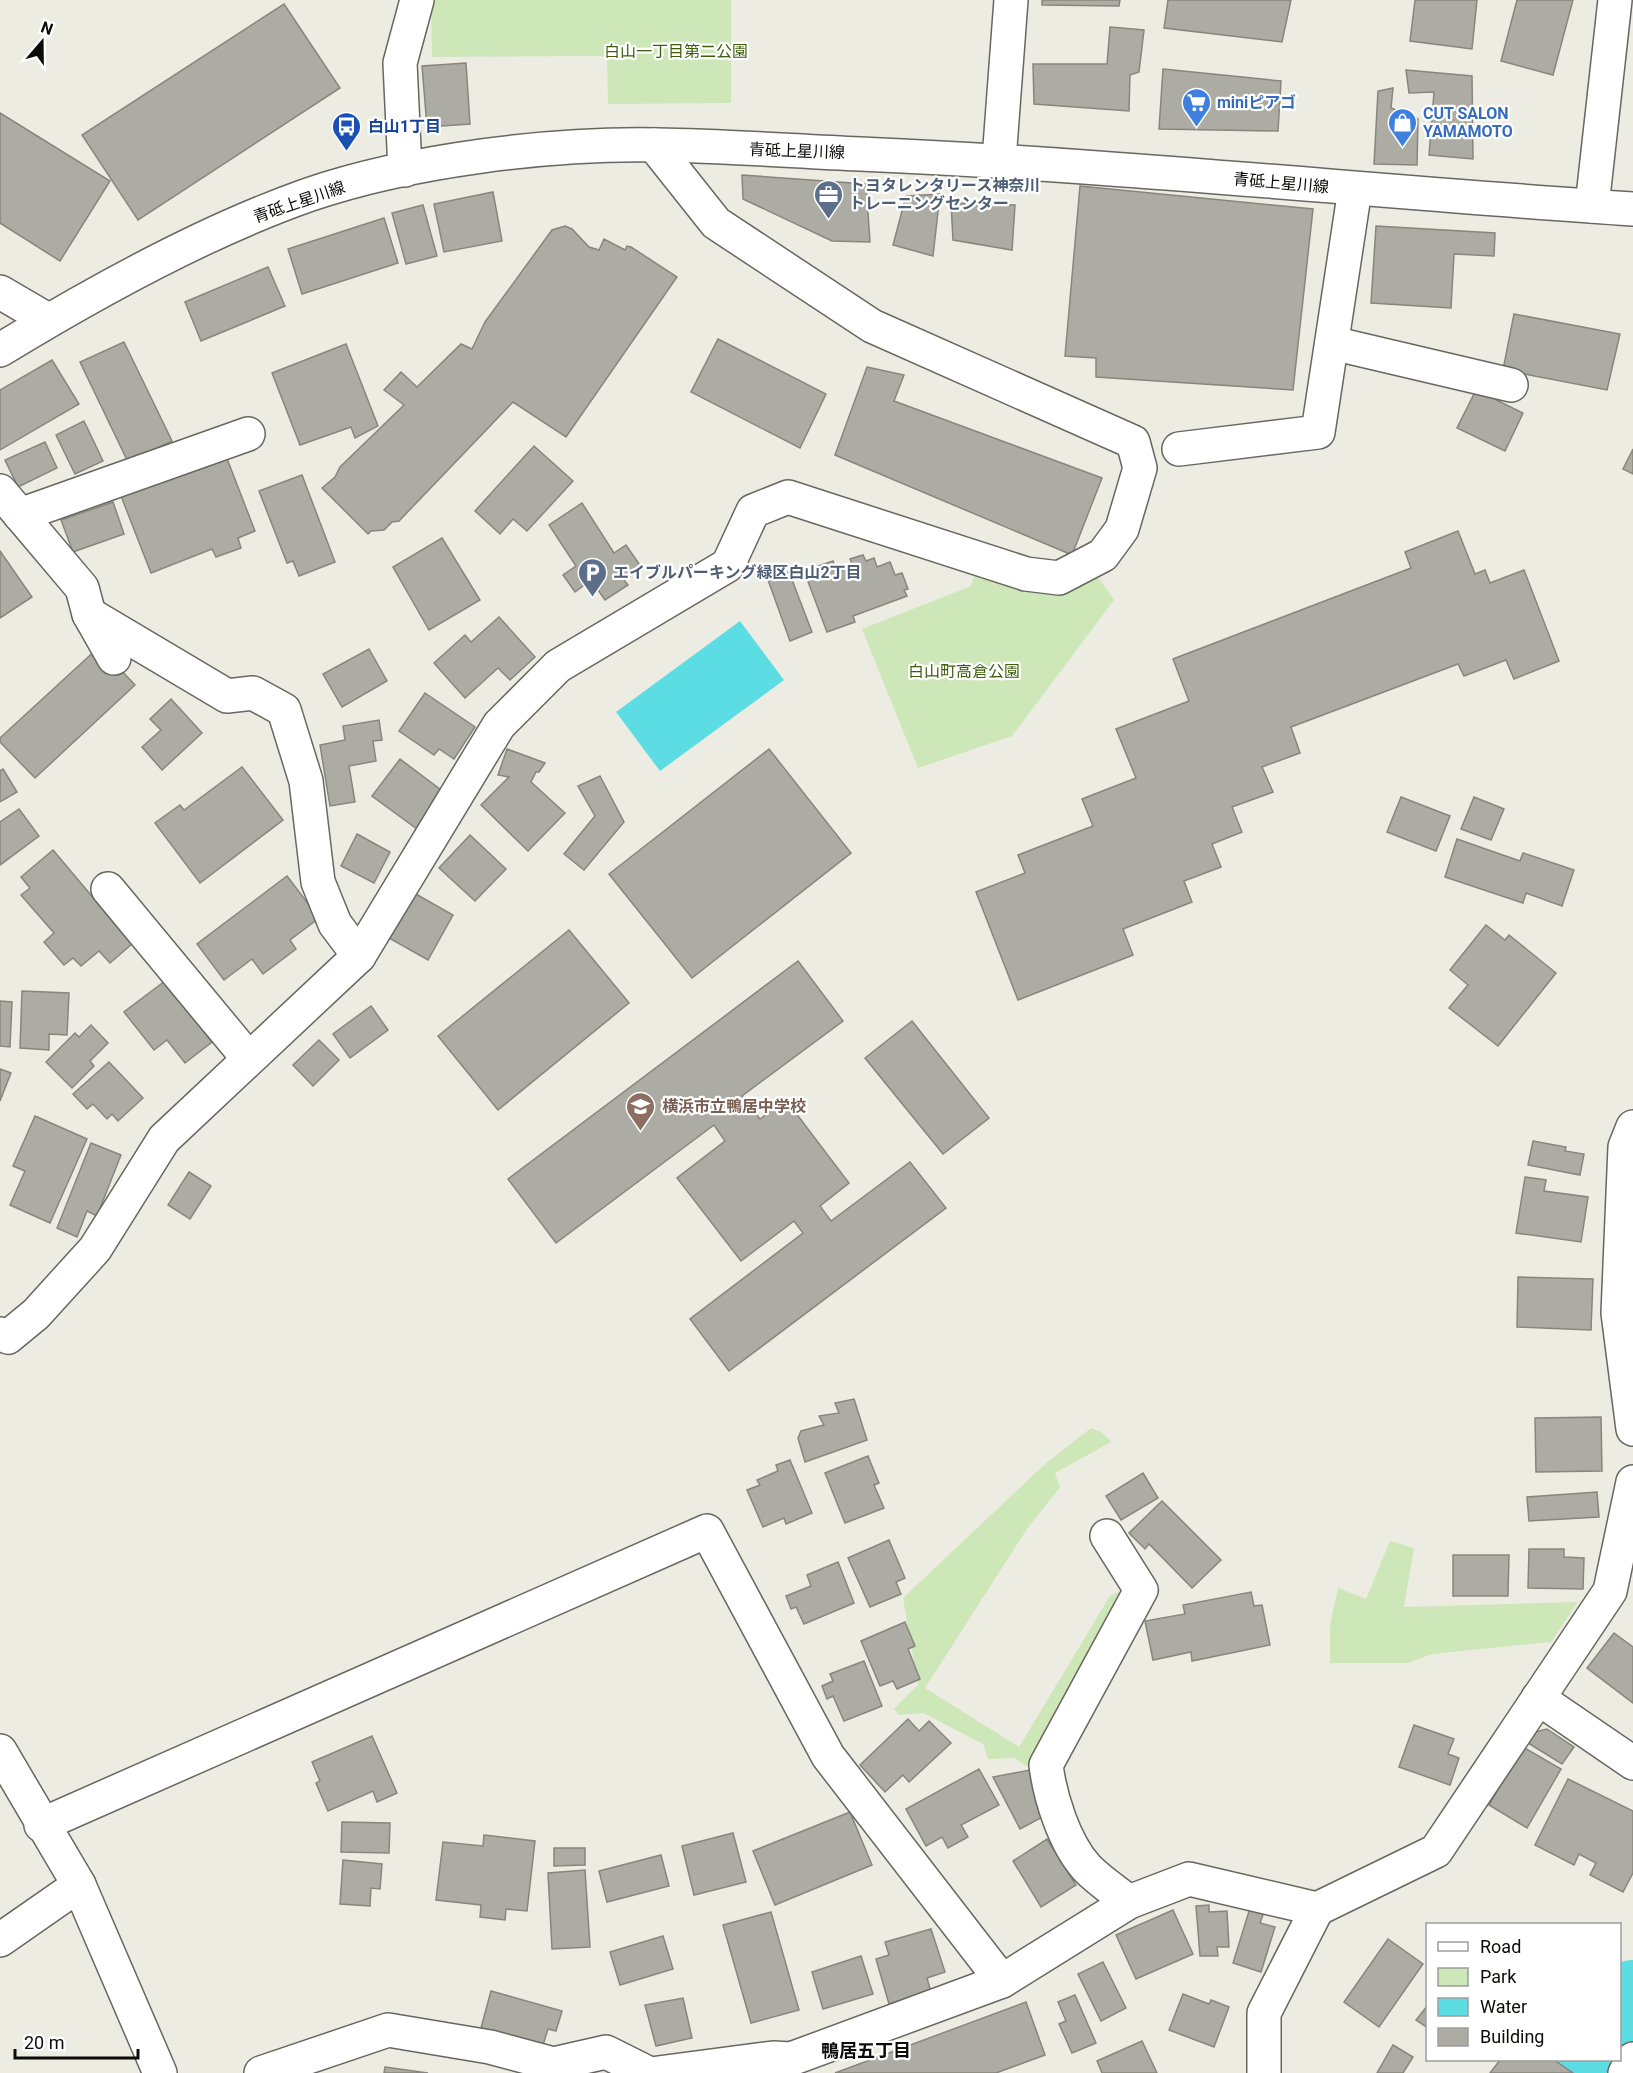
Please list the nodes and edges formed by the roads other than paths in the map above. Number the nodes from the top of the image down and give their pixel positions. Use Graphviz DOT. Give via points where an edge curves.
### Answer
graph roads {
  1 [pos="417,0"];
  2 [pos="1011,0"];
  3 [pos="1615,0"];
  4 [pos="654,145"];
  5 [pos="999,160"];
  6 [pos="405,170"];
  7 [pos="1355,189"];
  8 [pos="1592,206"];
  9 [pos="1633,209"];
  10 [pos="0,292"];
  11 [pos="48,321"];
  12 [pos="1332,343"];
  13 [pos="0,350"];
  14 [pos="1511,385"];
  15 [pos="249,434"];
  16 [pos="1179,449"];
  17 [pos="10,503"];
  18 [pos="88,614"];
  19 [pos="114,658"];
  20 [pos="108,889"];
  21 [pos="358,956"];
  22 [pos="248,1058"];
  23 [pos="1633,1127"];
  24 [pos="0,1334"];
  25 [pos="1633,1429"];
  26 [pos="1633,1482"];
  27 [pos="1107,1536"];
  28 [pos="1622,1587"];
  29 [pos="1538,1698"];
  30 [pos="0,1751"];
  31 [pos="1633,1763"];
  32 [pos="41,1825"];
  33 [pos="79,1886"];
  34 [pos="1129,1902"];
  35 [pos="1317,1909"];
  36 [pos="0,1940"];
  37 [pos="1002,1981"];
  38 [pos="1633,2059"];
  39 [pos="487,2060"];
  40 [pos="793,2066"];
  41 [pos="160,2073"];
  42 [pos="261,2073"];
  43 [pos="648,2073"];
  44 [pos="658,2073"];
  45 [pos="1264,2073"];
  46 [pos="1625,2073"];
  1 -- 6 [label="street" via="400,63"];
  2 -- 5 [label="street"];
  3 -- 8 [label="street"];
  4 -- 5 [label="street, 青砥上星川線"];
  4 -- 6 [label="street, 青砥上星川線" via="517,152"];
  4 -- 21 [label="street" via="716,223 872,326 1133,442 1140,468 1122,529 1103,555 1059,578 1026,574 788,497 753,511 728,564 558,666 499,725"];
  5 -- 7 [label="street, 青砥上星川線"];
  6 -- 11 [label="street, 青砥上星川線" via="310,194 213,234"];
  7 -- 8 [label="street, 青砥上星川線"];
  7 -- 12 [label="street"];
  8 -- 9 [label="street, 青砥上星川線"];
  10 -- 11 [label="street"];
  11 -- 13 [label="street, 青砥上星川線"];
  12 -- 14 [label="street"];
  12 -- 16 [label="street" via="1318,432"];
  15 -- 17 [label="street"];
  17 -- 18 [label="street" via="82,588"];
  18 -- 19 [label="street"];
  18 -- 21 [label="street" via="227,696 253,693 284,710 306,781 318,882 335,924"];
  20 -- 22 [label="street"];
  21 -- 22 [label="street"];
  22 -- 24 [label="street" via="164,1139 95,1249 36,1314 8,1337"];
  23 -- 25 [label="street" via="1625,1147 1618,1313"];
  26 -- 28 [label="street"];
  27 -- 34 [label="street" via="1141,1590 1046,1765 1049,1792 1060,1822 1086,1866"];
  28 -- 29 [label="street"];
  29 -- 31 [label="street"];
  29 -- 35 [label="street" via="1436,1851"];
  30 -- 32 [label="street"];
  32 -- 33 [label="street"];
  32 -- 37 [label="street" via="707,1531 828,1756"];
  33 -- 36 [label="street"];
  33 -- 41 [label="street"];
  34 -- 35 [label="street" via="1189,1879"];
  34 -- 37 [label="street"];
  35 -- 45 [label="street" via="1264,2013"];
  37 -- 40 [label="street"];
  38 -- 46 [label="street"];
  39 -- 42 [label="street" via="388,2031"];
  39 -- 43 [label="street" via="553,2064 606,2052"];
  40 -- 44 [label="street" via="773,2058"];
}
